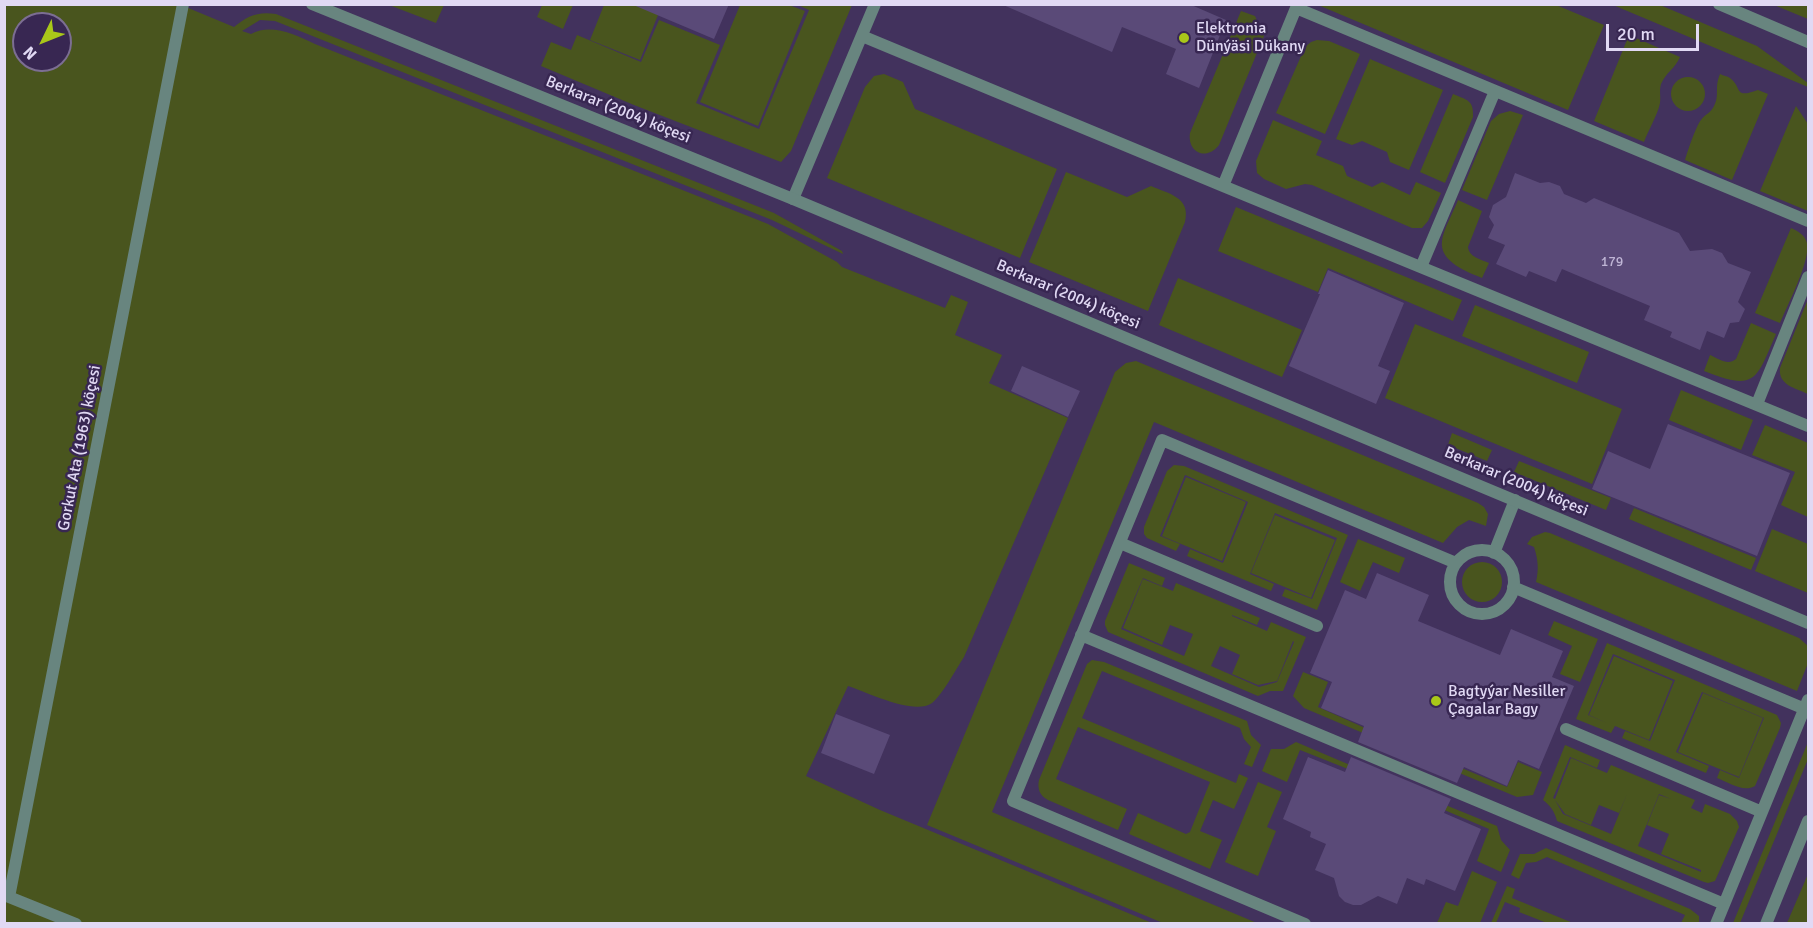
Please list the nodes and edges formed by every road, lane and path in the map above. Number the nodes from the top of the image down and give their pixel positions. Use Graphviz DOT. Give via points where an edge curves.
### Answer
graph roads {
  1 [pos="183,4"];
  2 [pos="312,4"];
  3 [pos="875,4"];
  4 [pos="1719,4"];
  5 [pos="1294,6"];
  6 [pos="862,36"];
  7 [pos="1809,42"];
  8 [pos="1495,92"];
  9 [pos="1223,186"];
  10 [pos="793,199"];
  11 [pos="1809,221"];
  12 [pos="1421,267"];
  13 [pos="1809,277"];
  14 [pos="1757,404"];
  15 [pos="1809,426"];
  16 [pos="1515,500"];
  17 [pos="1120,543"];
  18 [pos="1494,553"];
  19 [pos="1456,563"];
  20 [pos="1513,587"];
  21 [pos="1809,623"];
  22 [pos="1317,626"];
  23 [pos="1082,635"];
  24 [pos="1807,704"];
  25 [pos="1566,729"];
  26 [pos="1762,812"];
  27 [pos="1809,821"];
  28 [pos="7,896"];
  29 [pos="1724,904"];
  30 [pos="76,924"];
  31 [pos="1305,924"];
  32 [pos="1716,924"];
  33 [pos="1766,924"];
  1 -- 28 [label="street, Gorkut Ata (1963) köçesi"];
  2 -- 10 [label="street, Berkarar (2004) köçesi"];
  3 -- 6 [label="street"];
  4 -- 7 [label="street"];
  5 -- 8 [label="street"];
  5 -- 9 [label="street"];
  6 -- 9 [label="street"];
  6 -- 10 [label="street"];
  8 -- 11 [label="street"];
  8 -- 12 [label="street"];
  9 -- 12 [label="street"];
  10 -- 16 [label="street, Berkarar (2004) köçesi"];
  12 -- 14 [label="street"];
  13 -- 14 [label="street"];
  14 -- 15 [label="street"];
  16 -- 18 [label="street"];
  16 -- 21 [label="street, Berkarar (2004) köçesi"];
  17 -- 19 [label="street" via="1162,440"];
  17 -- 22 [label="street"];
  17 -- 23 [label="street"];
  18 -- 19 [label="street" via="1474,551"];
  18 -- 20 [label="street" via="1509,566"];
  19 -- 20 [label="street" via="1450,586 1454,599 1469,612 1496,611 1510,598"];
  20 -- 24 [label="street"];
  23 -- 29 [label="street"];
  23 -- 31 [label="street" via="1012,801"];
  24 -- 26 [label="street"];
  25 -- 26 [label="street"];
  26 -- 29 [label="street"];
  27 -- 33 [label="street"];
  28 -- 30 [label="street"];
  29 -- 32 [label="street"];
}
